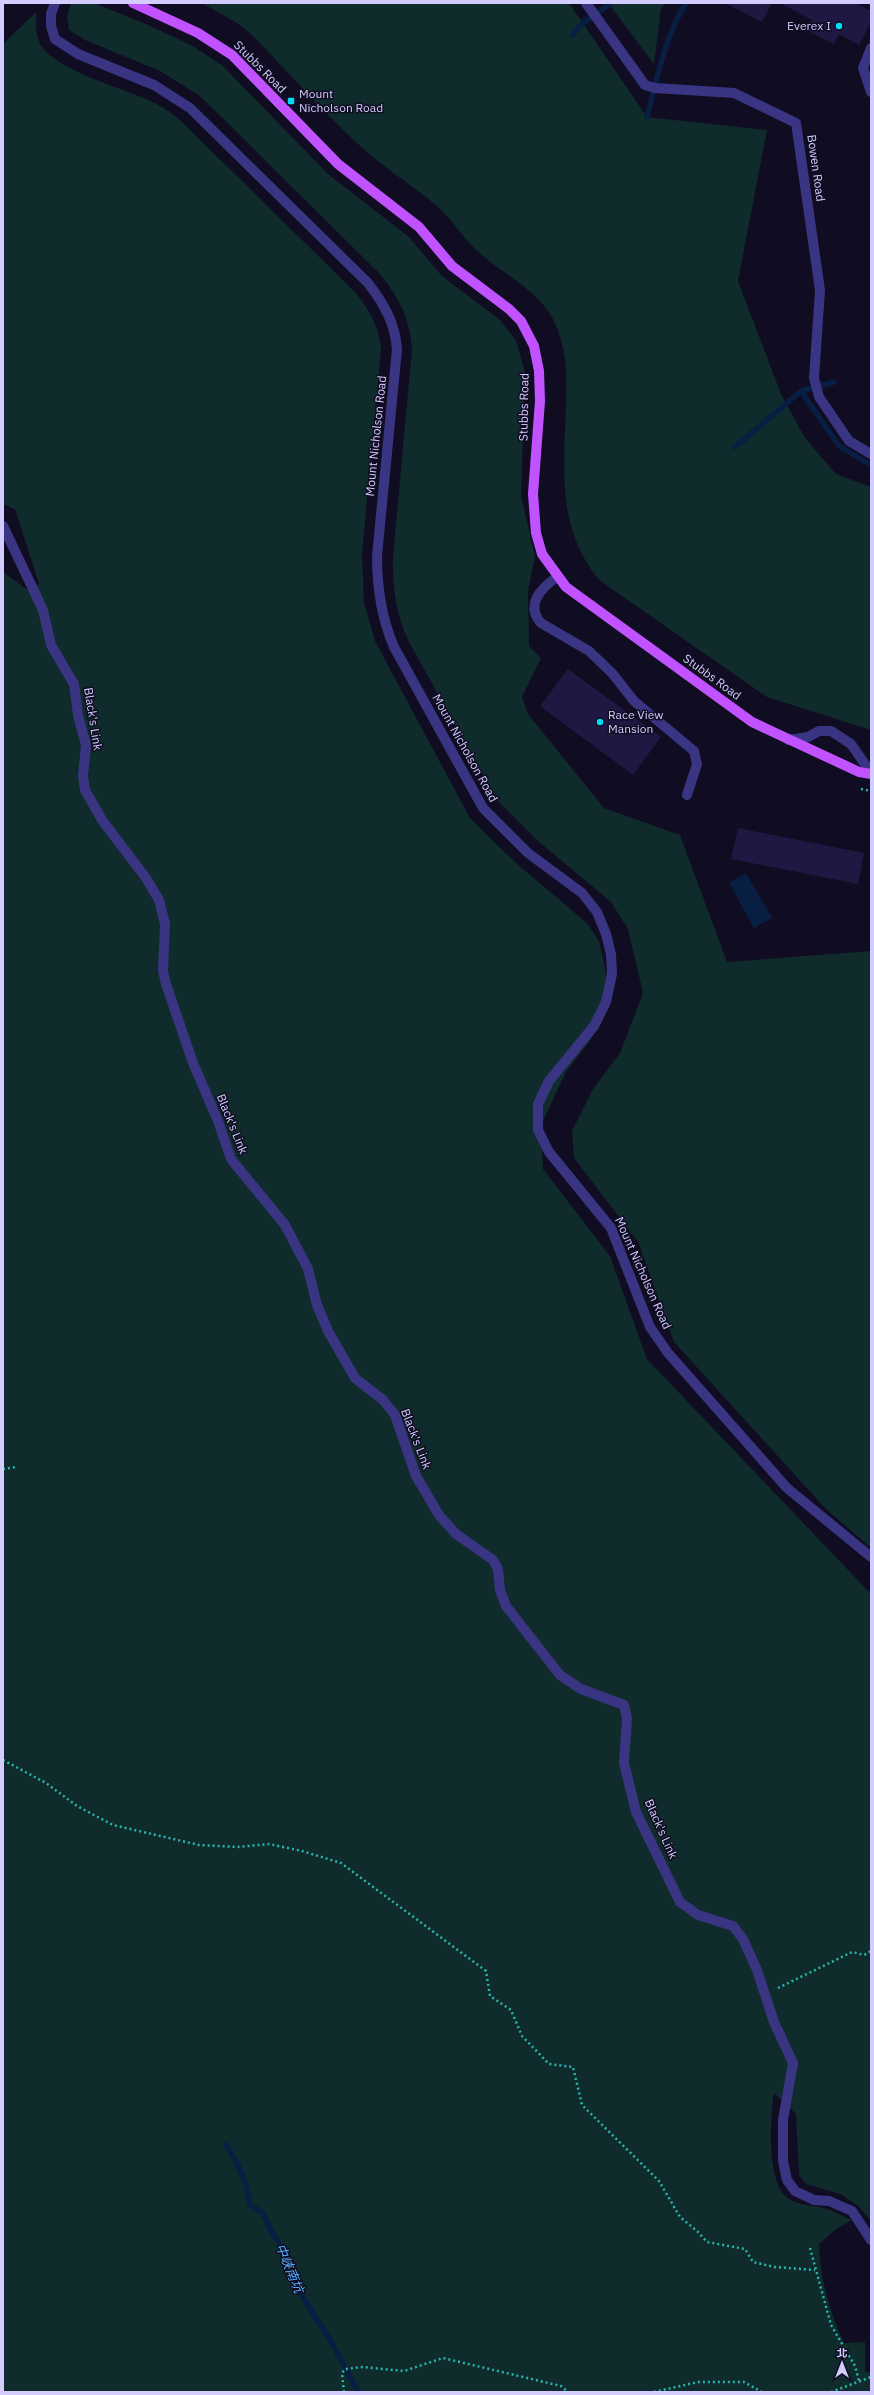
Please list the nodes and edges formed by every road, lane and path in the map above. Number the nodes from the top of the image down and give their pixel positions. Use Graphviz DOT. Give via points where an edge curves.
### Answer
graph roads {
  1 [pos="55,3"];
  2 [pos="133,3"];
  3 [pos="586,3"];
  4 [pos="871,48"];
  5 [pos="871,92"];
  6 [pos="871,454"];
  7 [pos="3,526"];
  8 [pos="557,577"];
  9 [pos="788,740"];
  10 [pos="871,773"];
  11 [pos="861,789"];
  12 [pos="871,791"];
  13 [pos="686,795"];
  14 [pos="16,1467"];
  15 [pos="3,1469"];
  16 [pos="871,1557"];
  17 [pos="3,1760"];
  18 [pos="871,1951"];
  19 [pos="765,1994"];
  20 [pos="871,2240"];
  21 [pos="810,2248"];
  22 [pos="815,2270"];
  23 [pos="871,2376"];
  24 [pos="859,2381"];
  25 [pos="344,2392"];
  26 [pos="568,2392"];
  27 [pos="654,2392"];
  28 [pos="762,2392"];
  29 [pos="831,2392"];
  1 -- 16 [label="street, Mount Nicholson Road" via="51,14 55,39 78,54 154,85 190,108 368,283 386,308 396,336 397,349 377,556 378,587 384,622 394,647 477,800 510,836 587,899 602,923 611,954 610,983 602,1011 588,1034 544,1088 537,1112 538,1130 549,1152 611,1228 650,1327 668,1353 787,1488"];
  2 -- 8 [label="main road, Stubbs Road" via="198,32 232,55 338,164 418,227 452,266 521,321 534,346 539,371 534,521 542,554"];
  3 -- 6 [label="street, Bowen Road" via="645,85 666,89 734,93 796,123 820,290 814,378 819,397 849,441"];
  4 -- 5 [label="street" via="863,68"];
  7 -- 19 [label="street, Black's Link" via="43,610 51,645 72,678 86,745 83,776 85,790 102,820 146,878 159,900 165,924 163,971 166,984 193,1063 231,1159 248,1183 285,1225 308,1269 317,1306 328,1330 355,1378 383,1400 395,1415 416,1476 439,1515 456,1534 494,1560 506,1606 560,1675 575,1687 624,1705 627,1718 624,1763 636,1812 680,1902 698,1915 733,1926 754,1964"];
  8 -- 9 [label="main road, Stubbs Road" via="576,595 752,722"];
  8 -- 13 [label="street" via="545,585 536,599 534,606 537,619 589,651 612,673 634,701 694,751 697,764"];
  9 -- 10 [label="main road, Stubbs Road" via="860,772"];
  9 -- 10 [label="street" via="819,731 831,731 851,744"];
  11 -- 12 [label="path"];
  14 -- 15 [label="path"];
  17 -- 22 [label="path" via="46,1783 77,1806 113,1825 199,1845 238,1847 269,1844 302,1851 341,1864 486,1971 490,1996 511,2010 522,2036 550,2064 572,2067 582,2105 659,2181 680,2217 707,2242 745,2249 753,2262 774,2267"];
  18 -- 19 [label="path" via="864,1955 852,1952"];
  19 -- 20 [label="street, Black's Link" via="774,2022 793,2063 783,2120 783,2161 787,2180 795,2191 814,2200 829,2201 852,2211"];
  21 -- 22 [label="path"];
  22 -- 24 [label="path" via="832,2325 855,2366"];
  23 -- 24 [label="path"];
  24 -- 29 [label="path"];
  25 -- 26 [label="path" via="342,2373 345,2369 404,2371 443,2358 561,2386"];
  27 -- 28 [label="path" via="698,2382 744,2382"];
}
